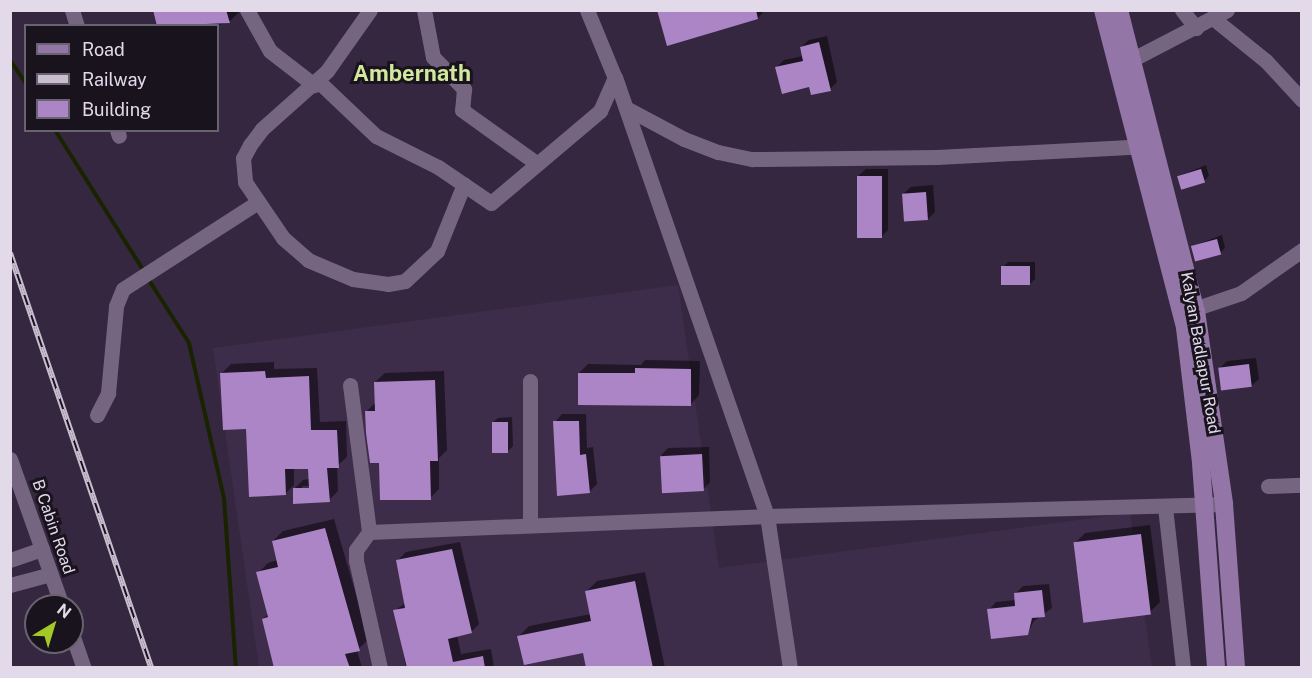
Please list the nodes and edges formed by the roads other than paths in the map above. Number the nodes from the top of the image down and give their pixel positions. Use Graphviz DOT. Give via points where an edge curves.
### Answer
graph roads {
  1 [pos="248,10"];
  2 [pos="370,10"];
  3 [pos="424,10"];
  4 [pos="587,10"];
  5 [pos="1103,10"];
  6 [pos="1119,10"];
  7 [pos="1182,10"];
  8 [pos="1220,15"];
  9 [pos="1196,28"];
  10 [pos="1133,59"];
  11 [pos="615,78"];
  12 [pos="316,83"];
  13 [pos="1302,100"];
  14 [pos="626,108"];
  15 [pos="1145,146"];
  16 [pos="536,164"];
  17 [pos="464,184"];
  18 [pos="258,202"];
  19 [pos="1302,250"];
  20 [pos="1189,312"];
  21 [pos="530,381"];
  22 [pos="350,386"];
  23 [pos="97,415"];
  24 [pos="10,459"];
  25 [pos="1302,485"];
  26 [pos="1268,486"];
  27 [pos="1224,504"];
  28 [pos="1204,505"];
  29 [pos="1165,507"];
  30 [pos="767,516"];
  31 [pos="530,523"];
  32 [pos="369,532"];
  33 [pos="42,549"];
  34 [pos="10,560"];
  35 [pos="51,574"];
  36 [pos="10,585"];
  37 [pos="58,594"];
  38 [pos="380,668"];
  39 [pos="790,668"];
  40 [pos="1183,668"];
  41 [pos="1216,668"];
  42 [pos="1236,668"];
  1 -- 12 [label="street" via="270,51"];
  2 -- 12 [label="street"];
  3 -- 16 [label="street" via="433,57 464,89 462,110"];
  4 -- 11 [label="street"];
  5 -- 15 [label="main road, Kalyan Badlapur Road"];
  6 -- 10 [label="main road, Kalyan Badlapur Road"];
  7 -- 9 [label="street"];
  8 -- 9 [label="street"];
  8 -- 13 [label="street"];
  9 -- 10 [label="street"];
  10 -- 15 [label="main road, Kalyan Badlapur Road"];
  11 -- 14 [label="street"];
  11 -- 16 [label="street" via="600,111"];
  12 -- 17 [label="street" via="376,136"];
  12 -- 18 [label="street" via="262,129 243,158 245,182"];
  14 -- 15 [label="street" via="684,139 752,159 937,157"];
  14 -- 30 [label="street"];
  15 -- 20 [label="main road, Kalyan Badlapur Road"];
  16 -- 17 [label="street" via="496,202"];
  17 -- 18 [label="street" via="437,251 405,282 388,284 353,279 308,260 283,238"];
  18 -- 23 [label="street" via="133,280 118,295 108,393"];
  19 -- 20 [label="street" via="1241,293"];
  20 -- 27 [label="main road, Kalyan Badlapur Road"];
  20 -- 28 [label="main road, Kalyan Badlapur Road"];
  21 -- 31 [label="street"];
  22 -- 32 [label="street"];
  24 -- 33 [label="street, B Cabin Road"];
  25 -- 26 [label="street"];
  27 -- 28 [label="street"];
  27 -- 42 [label="main road, Kalyan Badlapur Road"];
  28 -- 29 [label="street"];
  28 -- 41 [label="main road, Kalyan Badlapur Road"];
  29 -- 30 [label="street"];
  29 -- 40 [label="street"];
  30 -- 31 [label="street"];
  30 -- 39 [label="street"];
  31 -- 32 [label="street"];
  32 -- 38 [label="street" via="356,550 356,561"];
  33 -- 34 [label="street"];
  33 -- 35 [label="street, B Cabin Road"];
  35 -- 36 [label="street"];
  35 -- 37 [label="street, B Cabin Road"];
}
